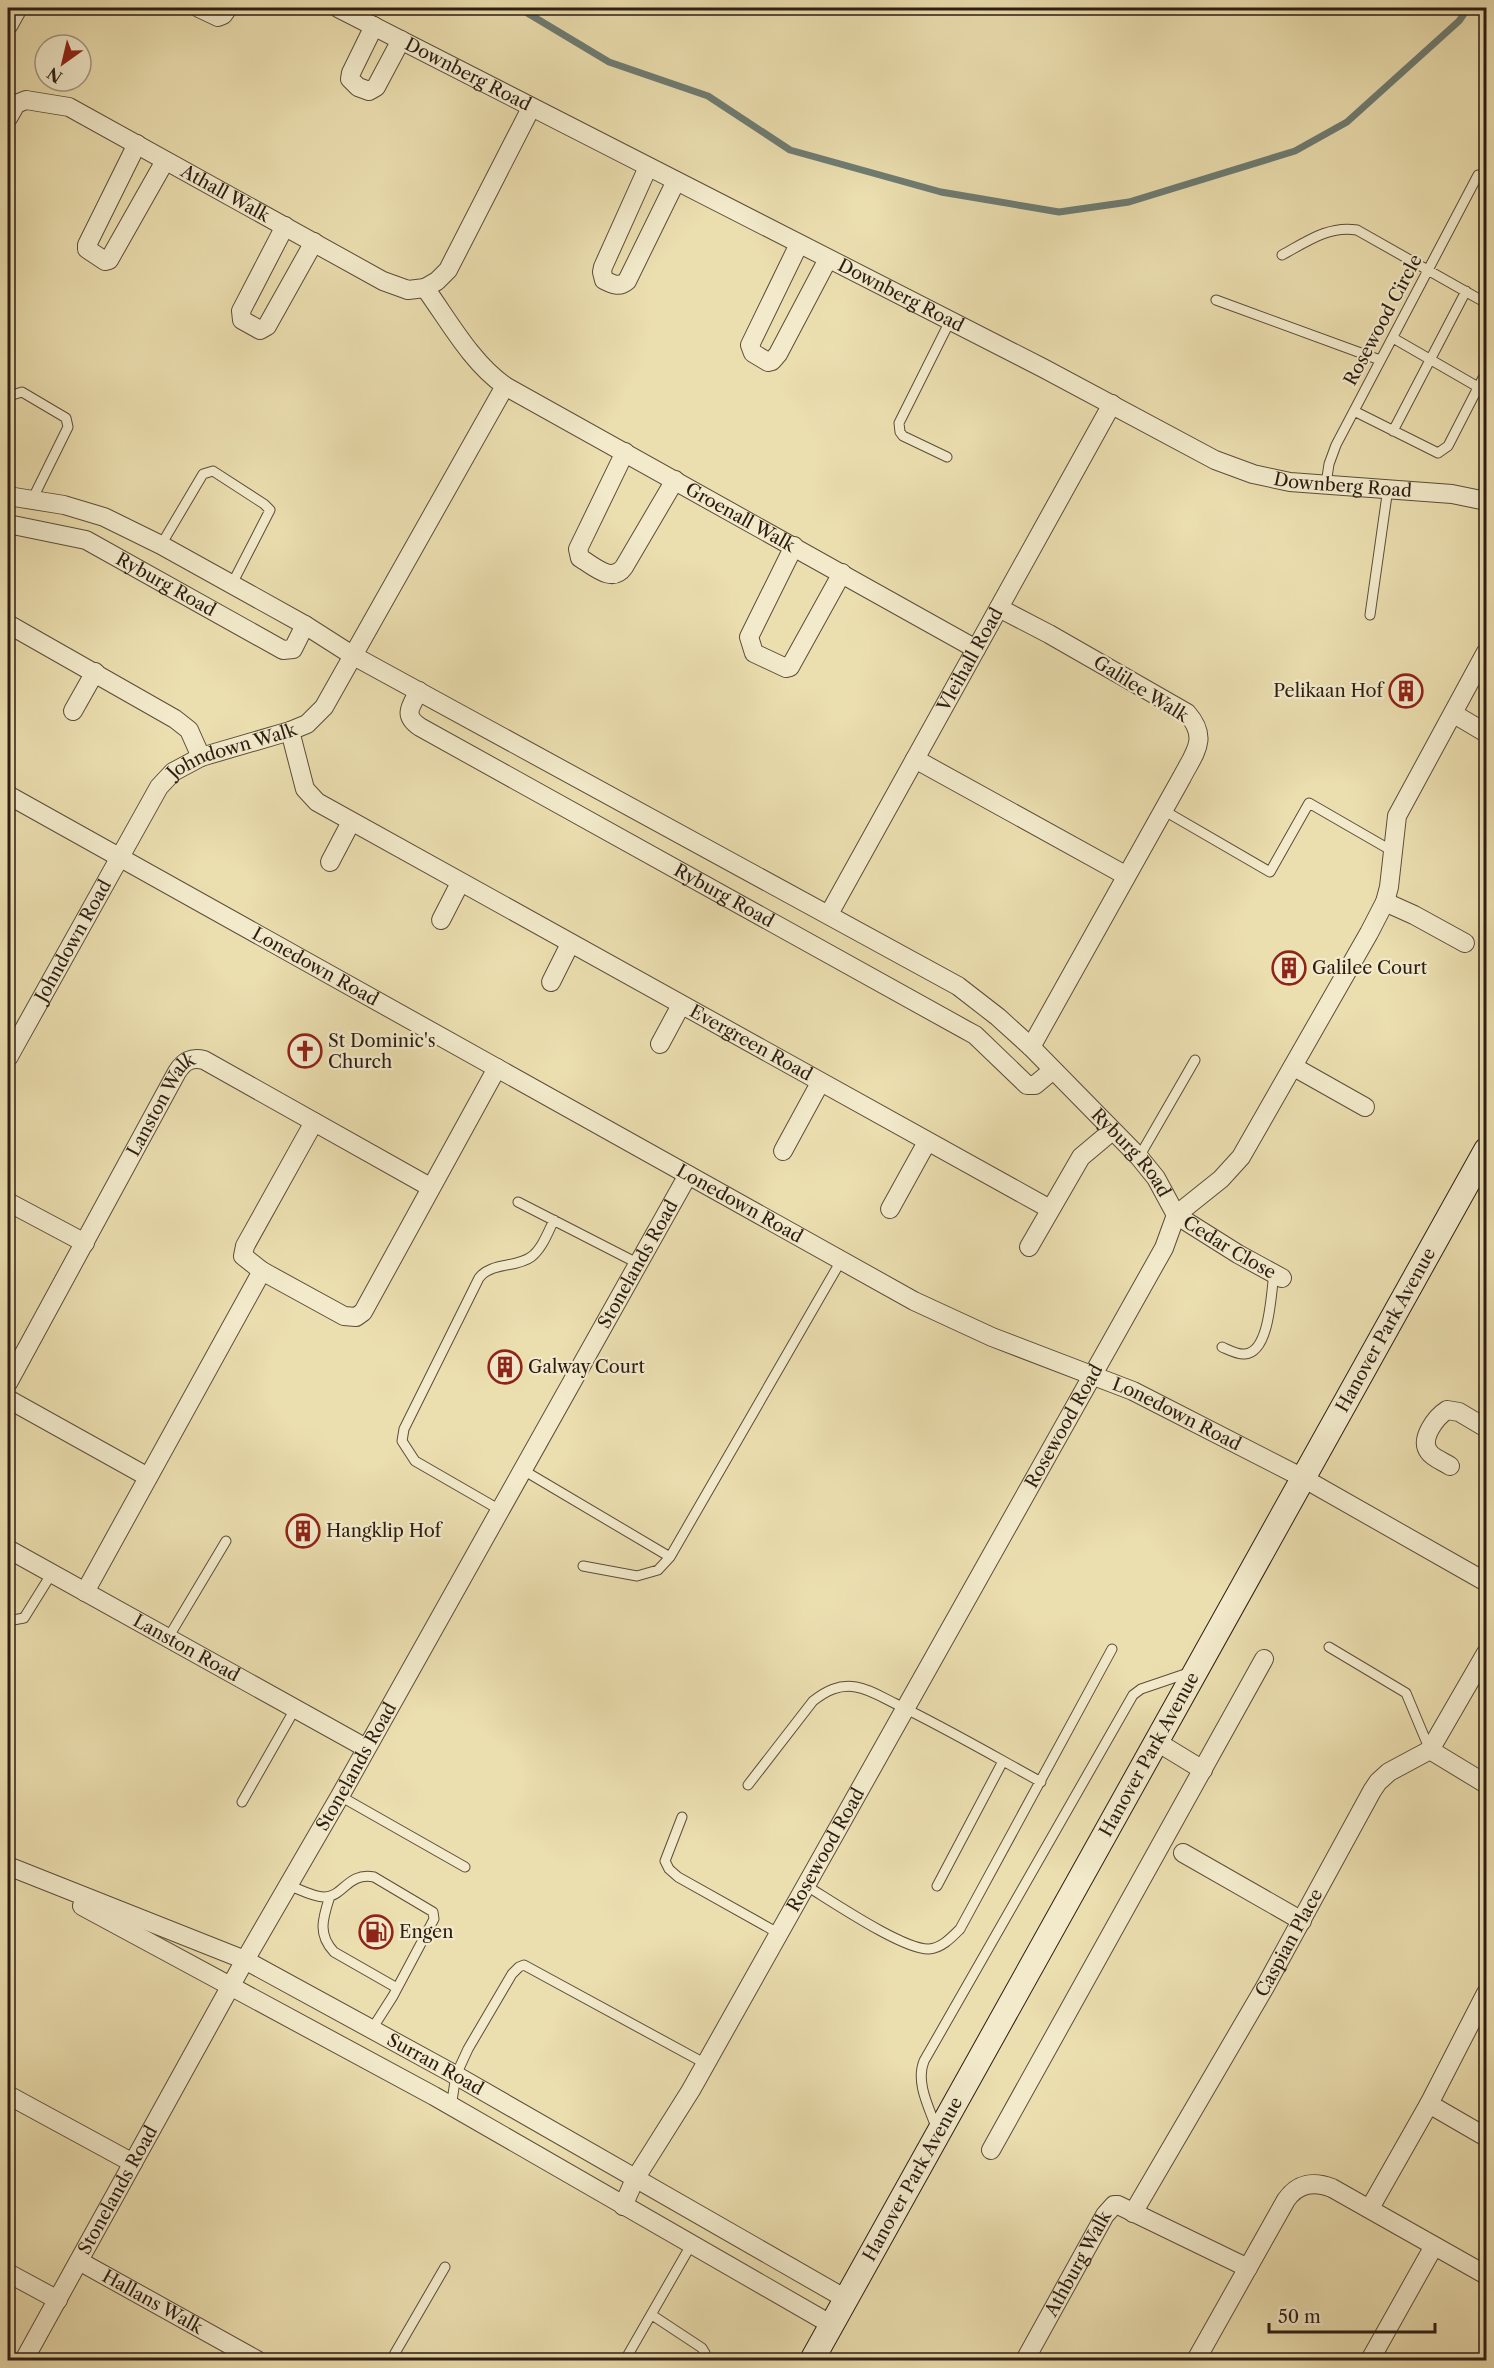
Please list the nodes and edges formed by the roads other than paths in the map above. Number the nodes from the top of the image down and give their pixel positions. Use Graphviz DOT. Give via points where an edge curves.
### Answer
graph roads {
  1 [pos="18,8"];
  2 [pos="199,8"];
  3 [pos="228,8"];
  4 [pos="338,8"];
  5 [pos="8,26"];
  6 [pos="375,26"];
  7 [pos="401,40"];
  8 [pos="531,108"];
  9 [pos="8,118"];
  10 [pos="137,144"];
  11 [pos="165,161"];
  12 [pos="648,167"];
  13 [pos="1478,175"];
  14 [pos="676,182"];
  15 [pos="285,226"];
  16 [pos="314,242"];
  17 [pos="799,244"];
  18 [pos="1282,255"];
  19 [pos="828,259"];
  20 [pos="1429,270"];
  21 [pos="425,288"];
  22 [pos="1466,291"];
  23 [pos="1216,300"];
  24 [pos="1486,303"];
  25 [pos="950,321"];
  26 [pos="1393,338"];
  27 [pos="1380,360"];
  28 [pos="1430,360"];
  29 [pos="1486,372"];
  30 [pos="505,386"];
  31 [pos="1478,387"];
  32 [pos="8,402"];
  33 [pos="1112,404"];
  34 [pos="1354,411"];
  35 [pos="1393,431"];
  36 [pos="625,452"];
  37 [pos="947,457"];
  38 [pos="675,480"];
  39 [pos="1326,484"];
  40 [pos="1388,488"];
  41 [pos="8,496"];
  42 [pos="32,500"];
  43 [pos="1486,501"];
  44 [pos="8,524"];
  45 [pos="161,544"];
  46 [pos="794,546"];
  47 [pos="842,573"];
  48 [pos="232,584"];
  49 [pos="999,608"];
  50 [pos="1370,615"];
  51 [pos="8,624"];
  52 [pos="305,625"];
  53 [pos="976,649"];
  54 [pos="1486,652"];
  55 [pos="352,655"];
  56 [pos="95,672"];
  57 [pos="419,691"];
  58 [pos="73,711"];
  59 [pos="1454,714"];
  60 [pos="290,731"];
  61 [pos="1486,733"];
  62 [pos="201,758"];
  63 [pos="915,759"];
  64 [pos="8,795"];
  65 [pos="1163,810"];
  66 [pos="351,822"];
  67 [pos="1394,852"];
  68 [pos="121,856"];
  69 [pos="330,862"];
  70 [pos="1125,875"];
  71 [pos="460,883"];
  72 [pos="1385,902"];
  73 [pos="829,914"];
  74 [pos="441,920"];
  75 [pos="1465,943"];
  76 [pos="570,944"];
  77 [pos="551,982"];
  78 [pos="681,1005"];
  79 [pos="660,1044"];
  80 [pos="1031,1047"];
  81 [pos="8,1058"];
  82 [pos="1195,1060"];
  83 [pos="497,1068"];
  84 [pos="1294,1068"];
  85 [pos="1053,1070"];
  86 [pos="820,1083"];
  87 [pos="1365,1107"];
  88 [pos="314,1122"];
  89 [pos="1112,1131"];
  90 [pos="927,1142"];
  91 [pos="1486,1150"];
  92 [pos="783,1151"];
  93 [pos="1139,1157"];
  94 [pos="688,1175"];
  95 [pos="430,1188"];
  96 [pos="8,1202"];
  97 [pos="518,1202"];
  98 [pos="890,1209"];
  99 [pos="1050,1209"];
  100 [pos="1176,1215"];
  101 [pos="554,1220"];
  102 [pos="85,1243"];
  103 [pos="1029,1247"];
  104 [pos="842,1259"];
  105 [pos="639,1264"];
  106 [pos="262,1271"];
  107 [pos="1278,1276"];
  108 [pos="1222,1347"];
  109 [pos="1092,1375"];
  110 [pos="8,1383"];
  111 [pos="8,1399"];
  112 [pos="1486,1428"];
  113 [pos="1450,1466"];
  114 [pos="523,1470"];
  115 [pos="148,1477"];
  116 [pos="1304,1478"];
  117 [pos="500,1510"];
  118 [pos="226,1541"];
  119 [pos="8,1549"];
  120 [pos="670,1557"];
  121 [pos="583,1566"];
  122 [pos="52,1574"];
  123 [pos="1486,1582"];
  124 [pos="85,1592"];
  125 [pos="8,1618"];
  126 [pos="168,1638"];
  127 [pos="1329,1647"];
  128 [pos="1112,1649"];
  129 [pos="1486,1653"];
  130 [pos="1264,1659"];
  131 [pos="1198,1669"];
  132 [pos="295,1709"];
  133 [pos="906,1709"];
  134 [pos="1157,1742"];
  135 [pos="366,1748"];
  136 [pos="1430,1750"];
  137 [pos="1003,1761"];
  138 [pos="1203,1770"];
  139 [pos="1041,1782"];
  140 [pos="1486,1784"];
  141 [pos="748,1785"];
  142 [pos="340,1796"];
  143 [pos="242,1802"];
  144 [pos="682,1817"];
  145 [pos="1183,1853"];
  146 [pos="8,1866"];
  147 [pos="465,1868"];
  148 [pos="288,1885"];
  149 [pos="805,1885"];
  150 [pos="937,1887"];
  151 [pos="330,1896"];
  152 [pos="1302,1921"];
  153 [pos="778,1933"];
  154 [pos="245,1960"];
  155 [pos="231,1986"];
  156 [pos="397,1988"];
  157 [pos="1486,1993"];
  158 [pos="372,2029"];
  159 [pos="706,2064"];
  160 [pos="456,2075"];
  161 [pos="8,2095"];
  162 [pos="1429,2104"];
  163 [pos="451,2107"];
  164 [pos="939,2135"];
  165 [pos="1486,2137"];
  166 [pos="991,2150"];
  167 [pos="133,2163"];
  168 [pos="635,2179"];
  169 [pos="623,2206"];
  170 [pos="1370,2208"];
  171 [pos="1133,2213"];
  172 [pos="691,2245"];
  173 [pos="1434,2246"];
  174 [pos="79,2261"];
  175 [pos="445,2267"];
  176 [pos="1248,2268"];
  177 [pos="8,2273"];
  178 [pos="1486,2275"];
  179 [pos="846,2299"];
  180 [pos="58,2300"];
  181 [pos="652,2315"];
  182 [pos="832,2325"];
  183 [pos="24,2361"];
  184 [pos="257,2361"];
  185 [pos="391,2361"];
  186 [pos="625,2361"];
  187 [pos="702,2361"];
  188 [pos="812,2361"];
  189 [pos="1025,2361"];
  190 [pos="1196,2361"];
  191 [pos="1370,2361"];
  1 -- 5 [label="street"];
  2 -- 3 [label="street" via="218,17"];
  4 -- 6 [label="street, Downberg Road"];
  6 -- 7 [label="street, Downberg Road"];
  6 -- 7 [label="street" via="351,74 350,79 358,87 369,91 376,87"];
  7 -- 8 [label="street, Downberg Road"];
  8 -- 12 [label="street, Downberg Road"];
  8 -- 21 [label="street" via="448,270"];
  9 -- 10 [label="street, Athall Walk" via="16,104 26,100 69,107"];
  10 -- 11 [label="street, Athall Walk"];
  10 -- 11 [label="street, Athall Walk" via="87,245 105,261"];
  11 -- 15 [label="street, Athall Walk"];
  12 -- 14 [label="street, Downberg Road"];
  12 -- 14 [label="street" via="603,267 604,280 616,285 627,281"];
  13 -- 20 [label="lane, Rosewood Circle"];
  14 -- 17 [label="street, Downberg Road"];
  15 -- 16 [label="street, Athall Walk"];
  15 -- 16 [label="street, Athall Walk" via="241,312 242,320 260,330 267,326"];
  16 -- 21 [label="street, Athall Walk" via="395,287"];
  17 -- 19 [label="street, Downberg Road"];
  17 -- 19 [label="street" via="750,345 753,353 768,362 778,354"];
  18 -- 20 [label="lane" via="1329,231 1347,228"];
  19 -- 25 [label="street, Downberg Road"];
  20 -- 22 [label="lane"];
  20 -- 26 [label="lane, Rosewood Circle"];
  21 -- 30 [label="street, Groenall Walk" via="479,363"];
  22 -- 24 [label="lane"];
  22 -- 28 [label="lane"];
  23 -- 27 [label="lane"];
  25 -- 33 [label="street, Downberg Road"];
  25 -- 37 [label="lane" via="899,423 903,436"];
  26 -- 27 [label="lane, Rosewood Circle"];
  26 -- 28 [label="lane"];
  27 -- 34 [label="lane, Rosewood Circle"];
  28 -- 31 [label="lane"];
  28 -- 35 [label="lane"];
  29 -- 31 [label="lane"];
  30 -- 36 [label="street, Groenall Walk"];
  30 -- 55 [label="street"];
  31 -- 35 [label="lane" via="1448,446 1438,453"];
  32 -- 42 [label="lane" via="12,395 22,392 66,418 68,423"];
  33 -- 39 [label="street, Downberg Road" via="1231,467 1272,479"];
  33 -- 49 [label="street, Vleihall Road"];
  34 -- 35 [label="lane"];
  34 -- 39 [label="lane, Rosewood Circle" via="1332,454"];
  36 -- 38 [label="street, Groenall Walk"];
  36 -- 38 [label="street" via="578,549 580,558 608,575 617,574 624,567"];
  38 -- 46 [label="street, Groenall Walk"];
  39 -- 40 [label="street, Downberg Road"];
  40 -- 43 [label="street, Downberg Road"];
  40 -- 50 [label="lane"];
  41 -- 42 [label="street, Ryburg Road"];
  42 -- 45 [label="street, Ryburg Road" via="104,518"];
  44 -- 52 [label="street, Ryburg Road" via="86,540 283,650 293,649"];
  45 -- 48 [label="street, Ryburg Road"];
  45 -- 48 [label="lane" via="203,474 213,471 270,510"];
  46 -- 47 [label="street, Groenall Walk"];
  46 -- 47 [label="street" via="749,637 754,653 790,667"];
  47 -- 53 [label="street, Groenall Walk"];
  48 -- 52 [label="street, Ryburg Road"];
  49 -- 53 [label="street, Vleihall Road"];
  49 -- 65 [label="street, Galilee Walk" via="1167,700 1196,723 1200,736 1197,747"];
  51 -- 56 [label="street"];
  52 -- 55 [label="street, Ryburg Road"];
  53 -- 63 [label="street, Vleihall Road"];
  54 -- 59 [label="street"];
  55 -- 57 [label="street, Ryburg Road"];
  55 -- 60 [label="street, Johndown Walk" via="318,715"];
  56 -- 58 [label="street"];
  56 -- 62 [label="street" via="180,723 193,736"];
  57 -- 73 [label="street, Ryburg Road"];
  57 -- 85 [label="street, Ryburg Road" via="409,713 412,722 420,727 975,1035 1027,1085 1035,1085"];
  59 -- 61 [label="street"];
  59 -- 67 [label="street" via="1397,816"];
  60 -- 62 [label="street, Johndown Walk"];
  60 -- 66 [label="street, Evergreen Road" via="305,789 317,802"];
  62 -- 68 [label="street, Johndown Walk" via="172,772 159,787"];
  63 -- 70 [label="street"];
  63 -- 73 [label="street, Vleihall Road"];
  64 -- 68 [label="street, Lonedown Road"];
  65 -- 67 [label="lane" via="1270,872 1309,803"];
  65 -- 70 [label="street, Galilee Walk"];
  66 -- 69 [label="street"];
  66 -- 71 [label="street, Evergreen Road"];
  67 -- 72 [label="street"];
  68 -- 81 [label="street, Johndown Road"];
  68 -- 83 [label="street, Lonedown Road"];
  70 -- 80 [label="street, Galilee Walk"];
  71 -- 74 [label="street"];
  71 -- 76 [label="street, Evergreen Road"];
  72 -- 75 [label="street"];
  72 -- 84 [label="street"];
  73 -- 80 [label="street, Ryburg Road" via="958,986"];
  76 -- 77 [label="street"];
  76 -- 78 [label="street, Evergreen Road"];
  78 -- 79 [label="street, Evergreen Road"];
  78 -- 86 [label="street, Evergreen Road"];
  80 -- 85 [label="street, Ryburg Road"];
  82 -- 93 [label="lane"];
  83 -- 94 [label="street, Lonedown Road"];
  83 -- 95 [label="street"];
  84 -- 87 [label="street"];
  84 -- 100 [label="street" via="1241,1157 1221,1179"];
  85 -- 89 [label="street, Ryburg Road"];
  86 -- 90 [label="street, Evergreen Road"];
  86 -- 92 [label="street, Evergreen Road"];
  88 -- 95 [label="street, Lanston Walk"];
  88 -- 102 [label="street, Lanston Walk" via="204,1060 185,1062"];
  88 -- 106 [label="street" via="244,1250 245,1260"];
  89 -- 93 [label="street, Ryburg Road"];
  89 -- 99 [label="street" via="1081,1157"];
  90 -- 98 [label="street"];
  90 -- 99 [label="street, Evergreen Road"];
  91 -- 116 [label="street, Hanover Park Avenue"];
  93 -- 100 [label="street, Ryburg Road" via="1156,1178"];
  94 -- 104 [label="street, Lonedown Road"];
  94 -- 105 [label="street, Stonelands Road"];
  95 -- 106 [label="street" via="361,1316 344,1316"];
  96 -- 102 [label="street"];
  97 -- 101 [label="lane"];
  99 -- 103 [label="street"];
  100 -- 107 [label="street, Cedar Close"];
  100 -- 109 [label="street, Rosewood Road" via="1164,1248"];
  101 -- 105 [label="lane"];
  101 -- 117 [label="lane" via="531,1258 487,1270 479,1278 404,1429 402,1441 415,1461"];
  102 -- 110 [label="street, Lanston Walk"];
  104 -- 109 [label="street, Lonedown Road" via="914,1301 992,1337"];
  104 -- 120 [label="lane"];
  105 -- 114 [label="street, Stonelands Road"];
  106 -- 115 [label="street"];
  107 -- 108 [label="lane" via="1258,1347 1242,1355"];
  109 -- 116 [label="street, Lonedown Road" via="1133,1391"];
  109 -- 133 [label="street, Rosewood Road"];
  111 -- 115 [label="street"];
  112 -- 113 [label="street" via="1459,1412 1447,1410 1437,1418 1427,1437 1428,1451"];
  114 -- 117 [label="street, Stonelands Road"];
  114 -- 120 [label="lane"];
  115 -- 124 [label="street"];
  116 -- 123 [label="street, Lonedown Road"];
  116 -- 131 [label="street, Hanover Park Avenue"];
  117 -- 135 [label="street, Stonelands Road"];
  118 -- 126 [label="lane"];
  119 -- 122 [label="street, Lanston Road"];
  120 -- 121 [label="lane" via="658,1570 637,1576"];
  122 -- 124 [label="street, Lanston Road"];
  122 -- 125 [label="lane" via="24,1618"];
  124 -- 126 [label="street, Lanston Road"];
  126 -- 132 [label="street, Lanston Road"];
  127 -- 136 [label="lane" via="1406,1693"];
  128 -- 139 [label="lane"];
  129 -- 136 [label="street"];
  130 -- 138 [label="street"];
  131 -- 134 [label="street, Hanover Park Avenue"];
  131 -- 164 [label="lane" via="1133,1695 924,2061 920,2080"];
  132 -- 135 [label="street, Lanston Road"];
  132 -- 143 [label="lane"];
  133 -- 137 [label="lane"];
  133 -- 141 [label="lane" via="856,1687 826,1691 813,1701"];
  133 -- 149 [label="street, Rosewood Road"];
  134 -- 138 [label="street"];
  134 -- 164 [label="street, Hanover Park Avenue"];
  135 -- 142 [label="street, Stonelands Road"];
  136 -- 140 [label="street"];
  136 -- 152 [label="street, Caspian Place" via="1378,1782"];
  137 -- 139 [label="lane"];
  137 -- 150 [label="lane"];
  138 -- 166 [label="street"];
  139 -- 149 [label="lane" via="960,1929 938,1947 920,1948 901,1942"];
  142 -- 147 [label="lane"];
  142 -- 148 [label="street, Stonelands Road"];
  144 -- 153 [label="lane" via="665,1861 669,1869"];
  145 -- 152 [label="street"];
  146 -- 154 [label="street, Surran Road"];
  146 -- 155 [label="street, Surran Road"];
  148 -- 151 [label="lane" via="316,1896"];
  148 -- 154 [label="street, Stonelands Road"];
  149 -- 153 [label="street, Rosewood Road"];
  151 -- 156 [label="lane" via="322,1931 327,1945"];
  151 -- 156 [label="lane" via="363,1875 374,1877 431,1909 434,1919"];
  152 -- 171 [label="street, Caspian Place"];
  153 -- 159 [label="street, Rosewood Road"];
  154 -- 155 [label="street, Stonelands Road"];
  154 -- 158 [label="street, Surran Road"];
  155 -- 163 [label="street, Surran Road"];
  155 -- 167 [label="street, Stonelands Road"];
  156 -- 158 [label="lane"];
  157 -- 162 [label="street"];
  158 -- 160 [label="street, Surran Road"];
  159 -- 160 [label="lane" via="524,1965 512,1974"];
  159 -- 168 [label="street, Rosewood Road"];
  160 -- 163 [label="lane"];
  160 -- 168 [label="street, Surran Road"];
  161 -- 167 [label="street"];
  162 -- 165 [label="street"];
  162 -- 170 [label="street"];
  163 -- 169 [label="street, Surran Road"];
  164 -- 179 [label="street, Hanover Park Avenue"];
  167 -- 174 [label="street, Stonelands Road"];
  168 -- 169 [label="street, Rosewood Road"];
  168 -- 179 [label="street, Surran Road"];
  169 -- 172 [label="street, Surran Road"];
  170 -- 173 [label="street"];
  170 -- 176 [label="street" via="1323,2185 1301,2186 1286,2200"];
  171 -- 176 [label="street, Athburg Walk"];
  171 -- 189 [label="street, Athburg Walk" via="1118,2205 1108,2209"];
  172 -- 181 [label="lane"];
  172 -- 182 [label="street, Surran Road"];
  173 -- 178 [label="street"];
  173 -- 191 [label="street"];
  174 -- 180 [label="street, Stonelands Road"];
  174 -- 184 [label="street, Hallans Walk"];
  175 -- 185 [label="lane"];
  176 -- 190 [label="street"];
  177 -- 180 [label="street"];
  179 -- 182 [label="street, Hanover Park Avenue"];
  180 -- 183 [label="street, Stonelands Road"];
  181 -- 186 [label="lane"];
  181 -- 187 [label="lane" via="702,2348"];
  182 -- 188 [label="street, Hanover Park Avenue"];
}
